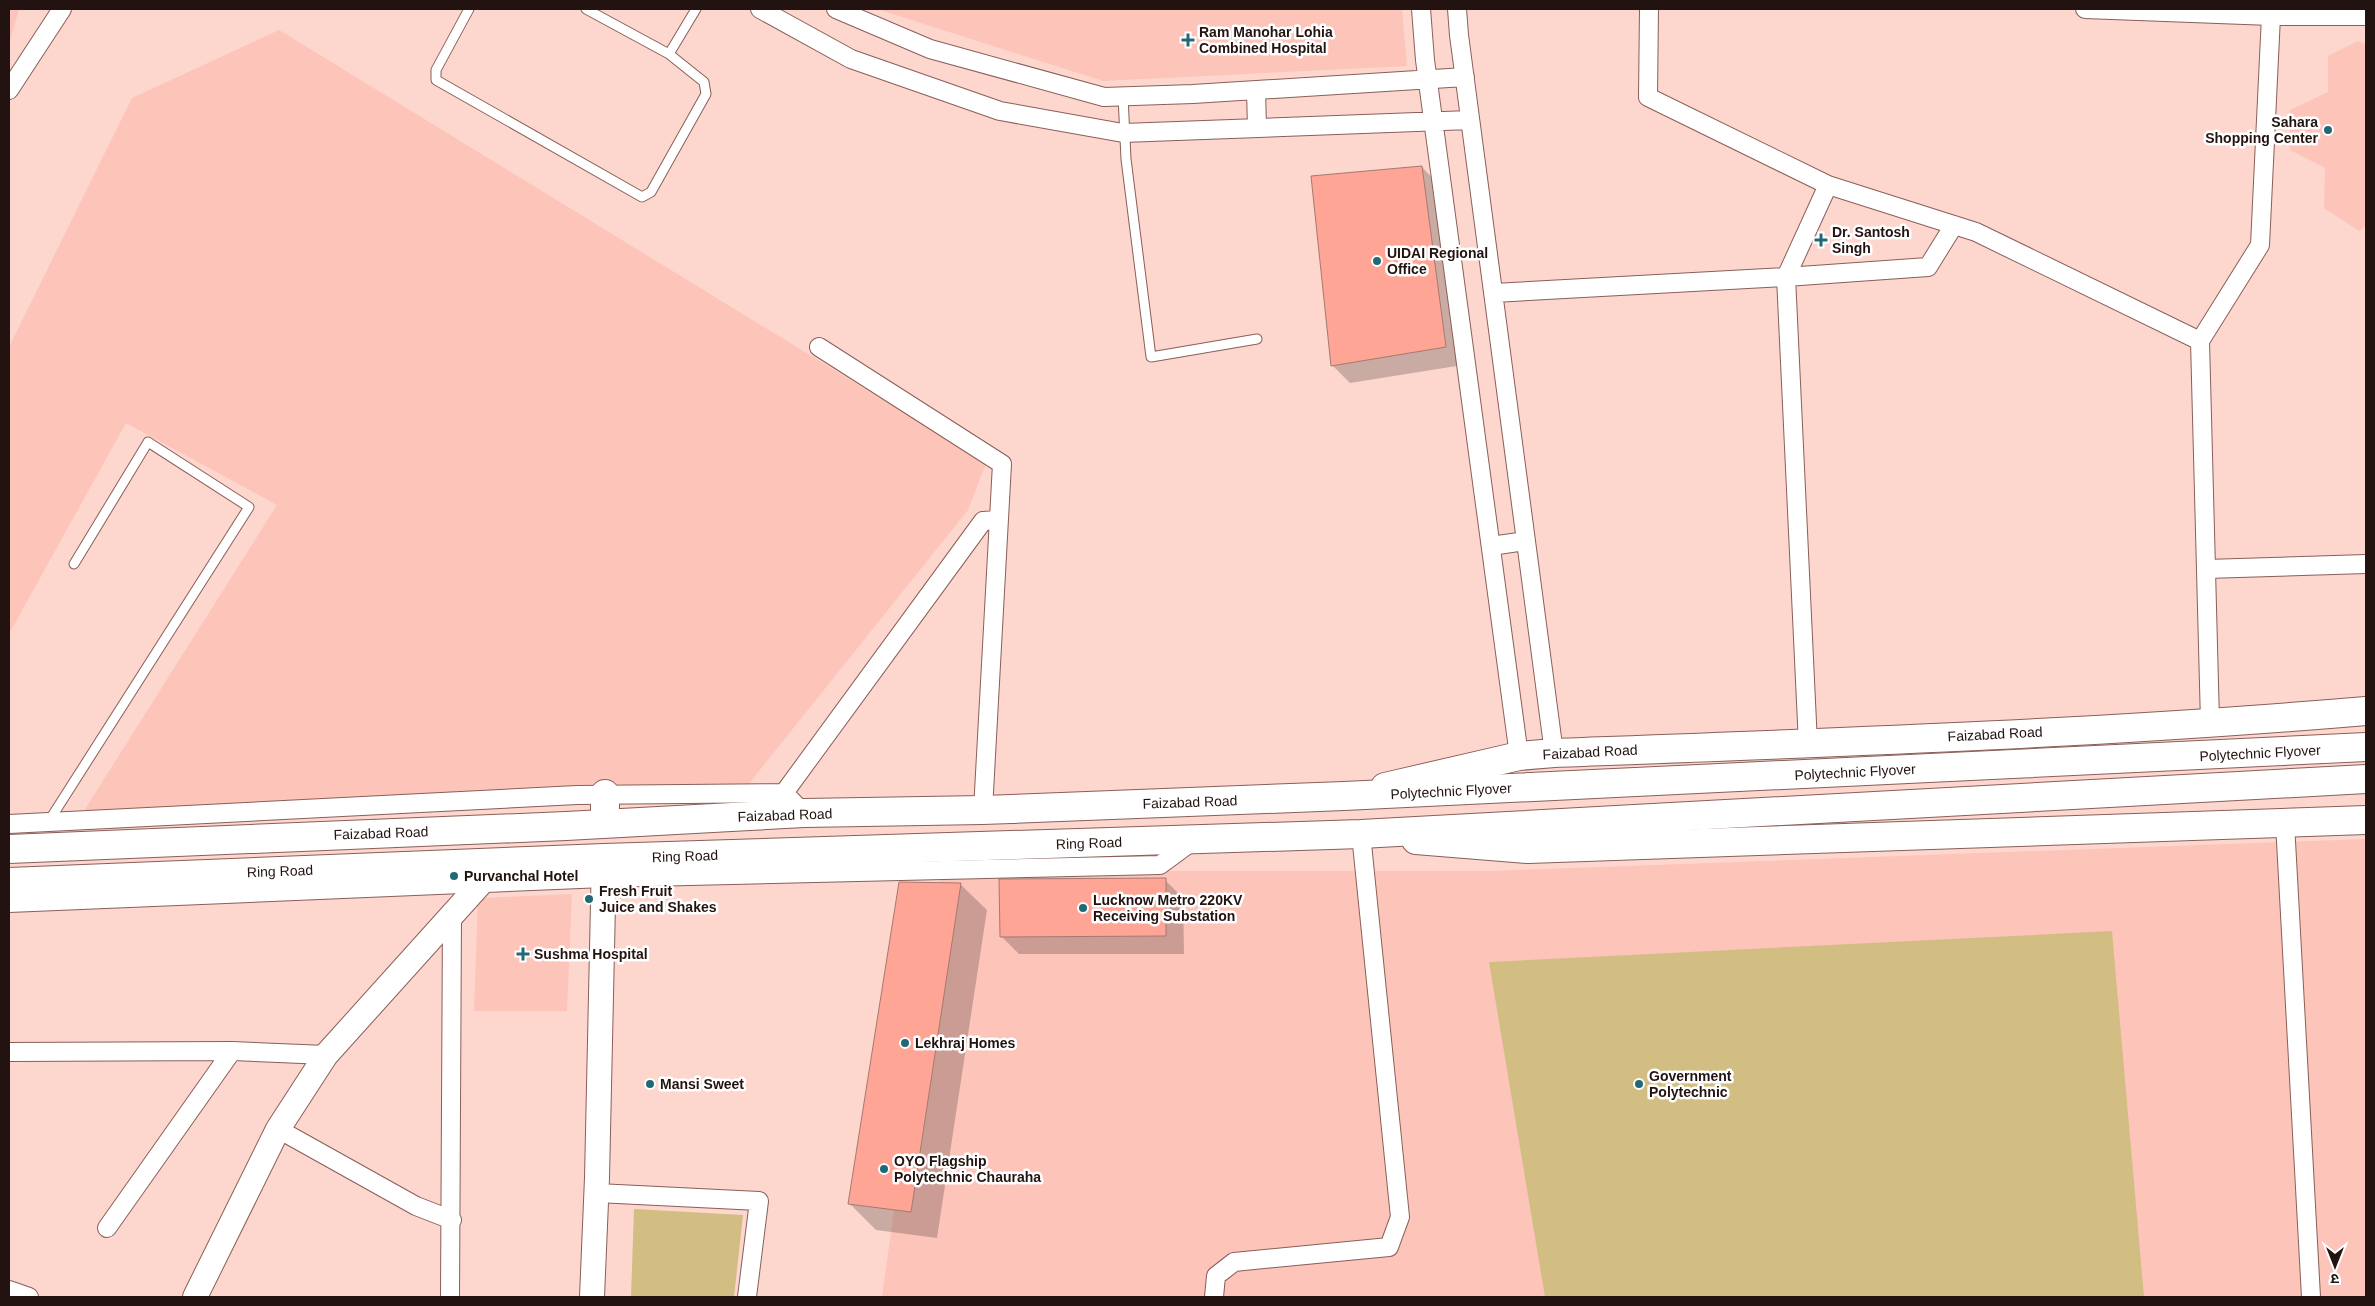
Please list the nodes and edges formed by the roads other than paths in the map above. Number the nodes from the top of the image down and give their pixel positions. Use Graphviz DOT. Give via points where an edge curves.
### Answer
graph roads {
  1 [pos="62,9"];
  2 [pos="469,9"];
  3 [pos="586,9"];
  4 [pos="696,9"];
  5 [pos="760,9"];
  6 [pos="836,9"];
  7 [pos="1421,9"];
  8 [pos="1457,9"];
  9 [pos="1649,9"];
  10 [pos="2084,9"];
  11 [pos="2271,16"];
  12 [pos="2366,16"];
  13 [pos="669,54"];
  14 [pos="1464,77"];
  15 [pos="1428,79"];
  16 [pos="9,90"];
  17 [pos="1256,90"];
  18 [pos="1123,96"];
  19 [pos="1470,120"];
  20 [pos="1433,121"];
  21 [pos="1256,128"];
  22 [pos="1123,133"];
  23 [pos="1828,185"];
  24 [pos="1954,225"];
  25 [pos="1786,277"];
  26 [pos="1494,293"];
  27 [pos="1257,339"];
  28 [pos="2200,341"];
  29 [pos="819,348"];
  30 [pos="998,520"];
  31 [pos="1526,541"];
  32 [pos="1491,546"];
  33 [pos="74,564"];
  34 [pos="2366,564"];
  35 [pos="2206,569"];
  36 [pos="2366,711"];
  37 [pos="2210,722"];
  38 [pos="1808,744"];
  39 [pos="2366,747"];
  40 [pos="1554,753"];
  41 [pos="1519,756"];
  42 [pos="2366,779"];
  43 [pos="784,793"];
  44 [pos="605,794"];
  45 [pos="1344,796"];
  46 [pos="983,810"];
  47 [pos="804,813"];
  48 [pos="2366,820"];
  49 [pos="49,821"];
  50 [pos="2285,823"];
  51 [pos="9,824"];
  52 [pos="605,824"];
  53 [pos="1360,834"];
  54 [pos="9,849"];
  55 [pos="604,868"];
  56 [pos="9,882"];
  57 [pos="480,884"];
  58 [pos="9,903"];
  59 [pos="452,916"];
  60 [pos="232,1051"];
  61 [pos="9,1052"];
  62 [pos="326,1055"];
  63 [pos="278,1129"];
  64 [pos="597,1193"];
  65 [pos="452,1220"];
  66 [pos="107,1228"];
  67 [pos="9,1290"];
  68 [pos="29,1297"];
  69 [pos="195,1297"];
  70 [pos="450,1297"];
  71 [pos="592,1297"];
  72 [pos="746,1297"];
  73 [pos="1214,1297"];
  74 [pos="2312,1297"];
  1 -- 16 [label="street"];
  2 -- 13 [label="lane" via="436,70 436,80 642,197 652,192 706,94 704,82"];
  3 -- 13 [label="lane"];
  4 -- 13 [label="lane"];
  5 -- 22 [label="street" via="851,59 1000,111"];
  6 -- 18 [label="street" via="930,49 1104,97"];
  7 -- 15 [label="street"];
  8 -- 14 [label="street"];
  9 -- 23 [label="street" via="1648,96"];
  10 -- 11 [label="street"];
  11 -- 12 [label="street"];
  11 -- 28 [label="street" via="2260,245"];
  14 -- 15 [label="street"];
  14 -- 19 [label="street"];
  15 -- 17 [label="street"];
  15 -- 20 [label="street"];
  17 -- 18 [label="street"];
  17 -- 21 [label="street"];
  18 -- 22 [label="lane"];
  19 -- 20 [label="street"];
  19 -- 26 [label="street"];
  20 -- 21 [label="street"];
  20 -- 32 [label="street"];
  21 -- 22 [label="street"];
  22 -- 27 [label="lane" via="1151,357"];
  23 -- 24 [label="street"];
  23 -- 25 [label="street"];
  24 -- 25 [label="street" via="1928,267"];
  24 -- 28 [label="street" via="1976,232"];
  25 -- 26 [label="street"];
  25 -- 38 [label="street"];
  26 -- 31 [label="street"];
  28 -- 35 [label="street"];
  29 -- 30 [label="street" via="1002,464"];
  30 -- 43 [label="street" via="983,521"];
  30 -- 46 [label="street"];
  31 -- 32 [label="street"];
  31 -- 40 [label="street"];
  32 -- 41 [label="street"];
  33 -- 49 [label="lane" via="148,442 249,507"];
  34 -- 35 [label="street"];
  35 -- 37 [label="street"];
  36 -- 37 [label="main road, Faizabad Road"];
  37 -- 38 [label="main road, Faizabad Road"];
  38 -- 40 [label="main road, Faizabad Road"];
  39 -- 45 [label="main road, Polytechnic Flyover"];
  40 -- 41 [label="main road, Faizabad Road"];
  41 -- 45 [label="main road, Faizabad Road"];
  42 -- 53 [label="main road"];
  43 -- 44 [label="street"];
  43 -- 47 [label="street"];
  44 -- 49 [label="street"];
  44 -- 52 [label="main road"];
  45 -- 46 [label="main road, Faizabad Road"];
  46 -- 47 [label="main road, Faizabad Road"];
  47 -- 52 [label="main road, Faizabad Road"];
  48 -- 50 [label="main road"];
  49 -- 51 [label="street"];
  50 -- 53 [label="main road" via="1528,848"];
  50 -- 74 [label="street"];
  52 -- 54 [label="main road, Faizabad Road"];
  53 -- 55 [label="main road, Ring Road"];
  53 -- 73 [label="street" via="1400,1217 1389,1247 1234,1262 1216,1276"];
  55 -- 56 [label="main road, Ring Road"];
  55 -- 57 [label="street"];
  55 -- 64 [label="street"];
  57 -- 58 [label="street"];
  57 -- 59 [label="street"];
  59 -- 62 [label="street"];
  59 -- 65 [label="street"];
  60 -- 61 [label="street"];
  60 -- 62 [label="street"];
  60 -- 66 [label="street"];
  62 -- 63 [label="street"];
  63 -- 65 [label="street" via="416,1206"];
  63 -- 69 [label="street"];
  64 -- 71 [label="street"];
  64 -- 72 [label="street" via="759,1201"];
  65 -- 70 [label="street"];
  67 -- 68 [label="street"];
}
